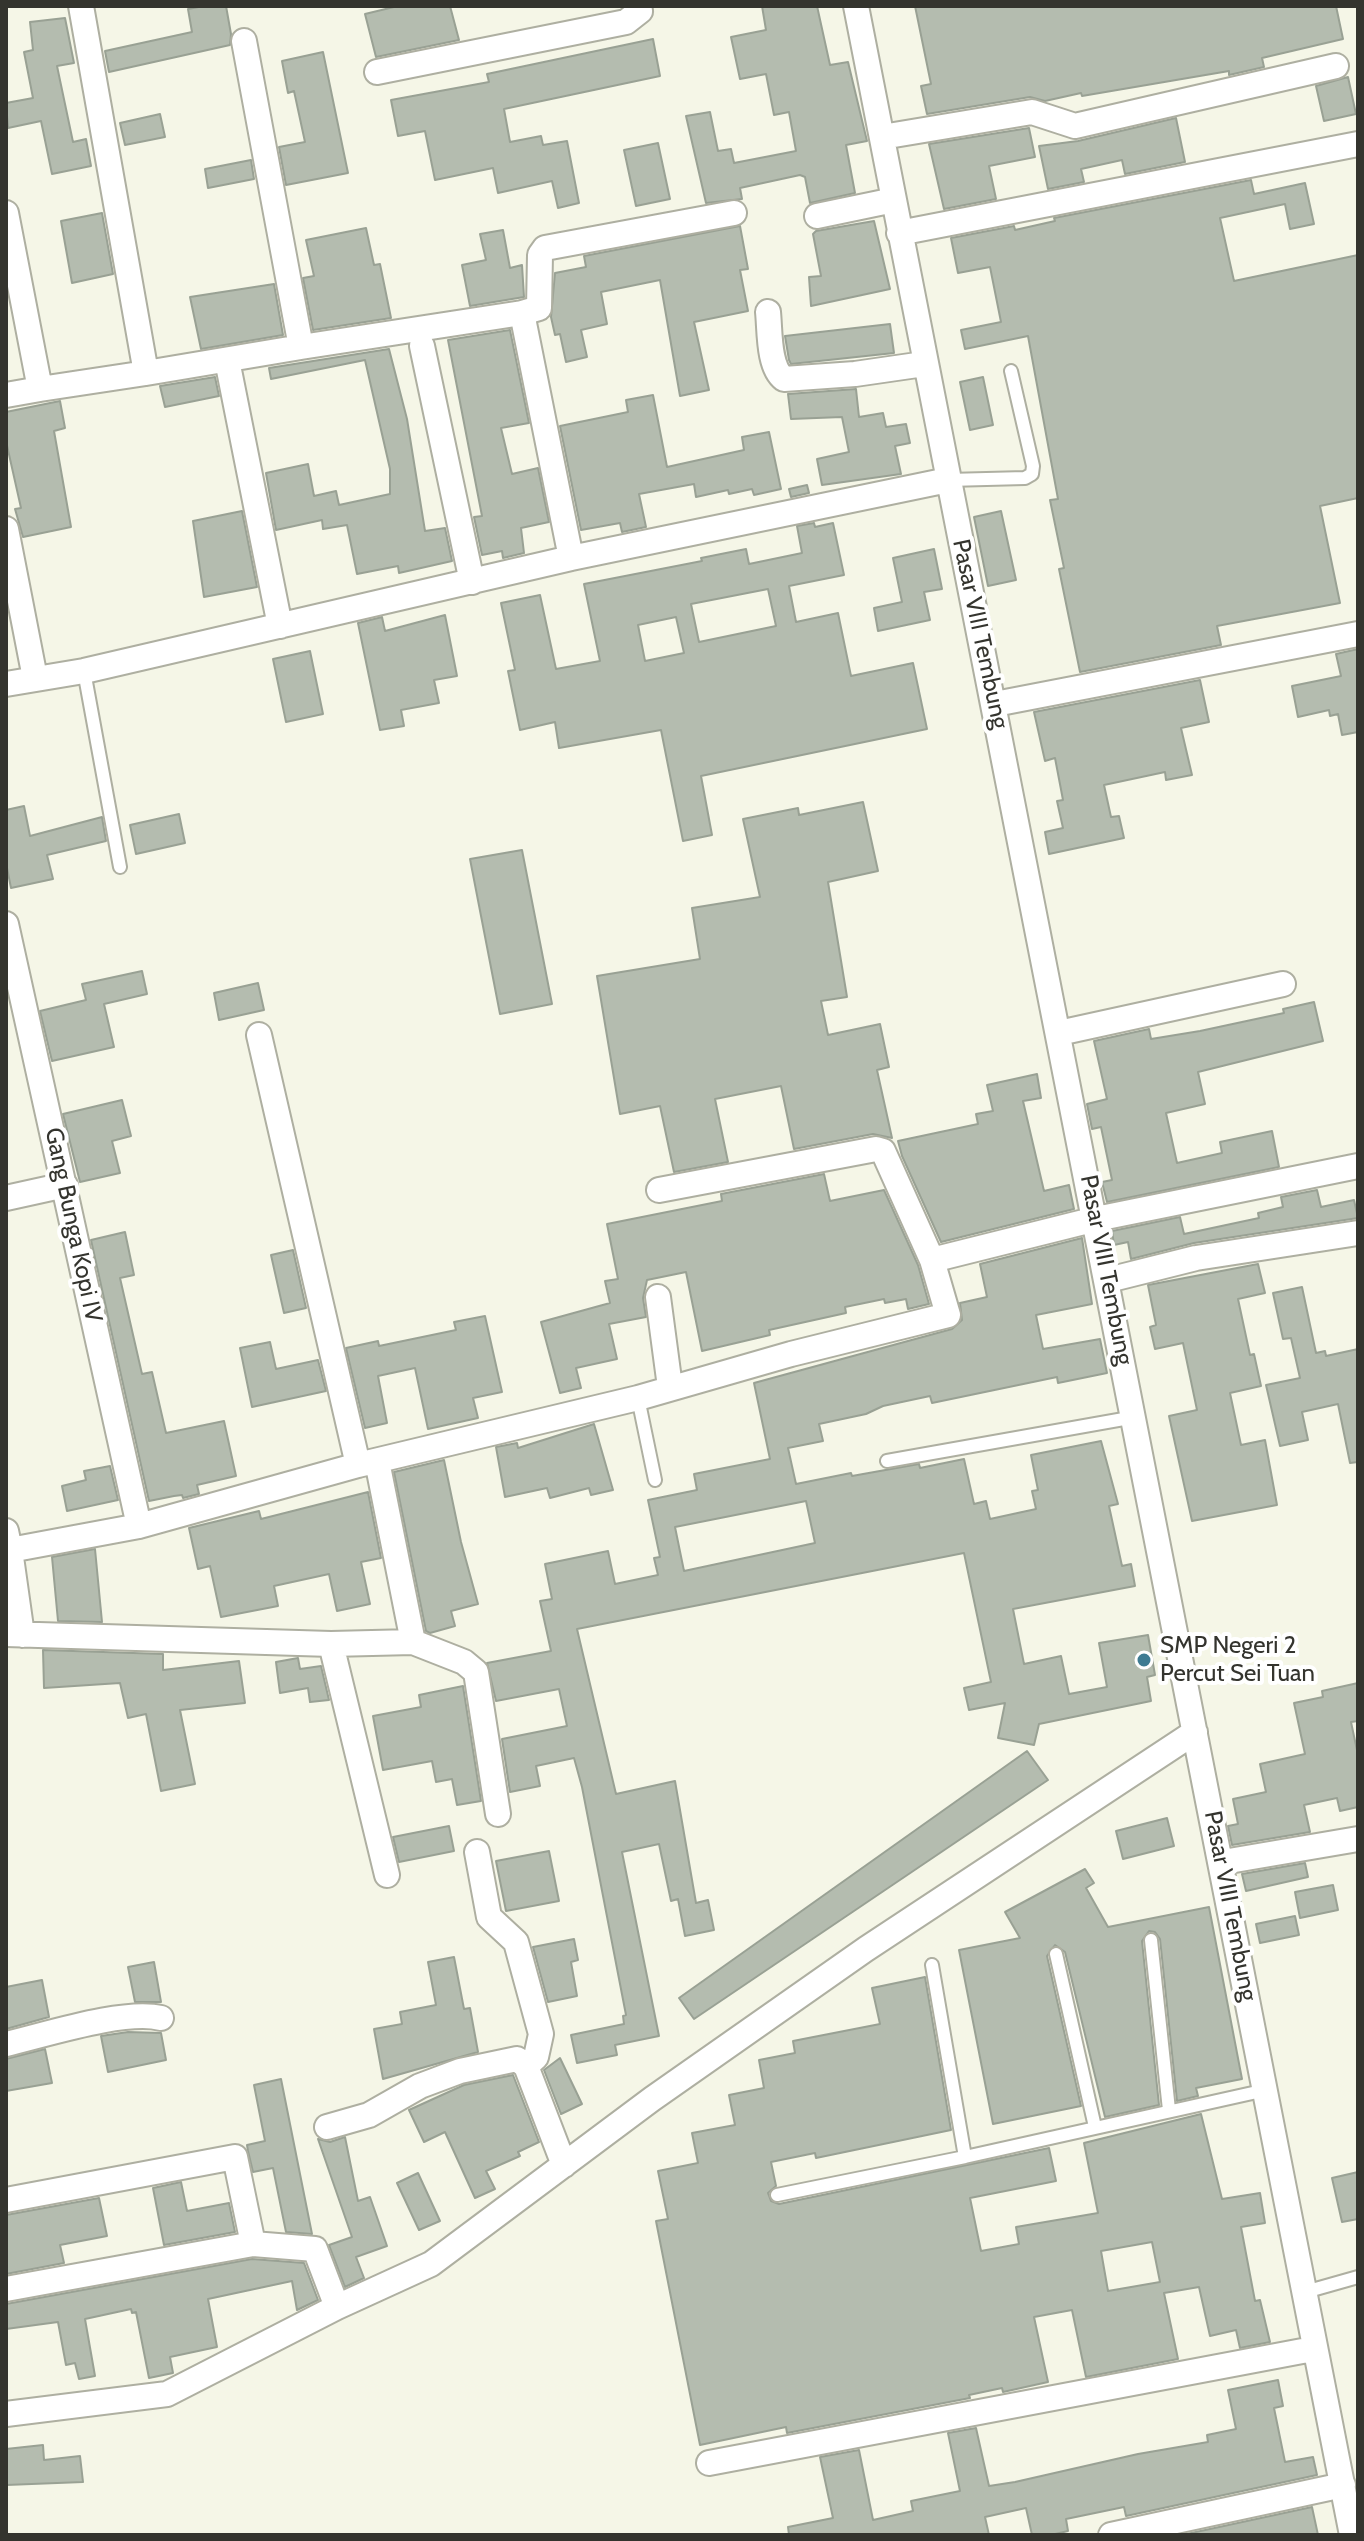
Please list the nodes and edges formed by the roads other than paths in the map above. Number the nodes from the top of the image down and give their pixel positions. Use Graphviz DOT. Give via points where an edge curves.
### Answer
graph roads {
  1 [pos="81,6"];
  2 [pos="639,6"];
  3 [pos="856,6"];
  4 [pos="244,41"];
  5 [pos="1336,66"];
  6 [pos="377,72"];
  7 [pos="882,137"];
  8 [pos="1358,144"];
  9 [pos="894,200"];
  10 [pos="6,213"];
  11 [pos="734,213"];
  12 [pos="817,216"];
  13 [pos="899,233"];
  14 [pos="768,312"];
  15 [pos="522,313"];
  16 [pos="422,346"];
  17 [pos="301,347"];
  18 [pos="227,360"];
  19 [pos="924,364"];
  20 [pos="1011,371"];
  21 [pos="146,373"];
  22 [pos="40,389"];
  23 [pos="6,395"];
  24 [pos="948,480"];
  25 [pos="6,529"];
  26 [pos="571,558"];
  27 [pos="472,582"];
  28 [pos="1358,622"];
  29 [pos="280,626"];
  30 [pos="1358,634"];
  31 [pos="84,671"];
  32 [pos="35,678"];
  33 [pos="6,684"];
  34 [pos="994,699"];
  35 [pos="120,867"];
  36 [pos="6,924"];
  37 [pos="1283,984"];
  38 [pos="1059,1033"];
  39 [pos="259,1035"];
  40 [pos="1358,1166"];
  41 [pos="65,1185"];
  42 [pos="659,1190"];
  43 [pos="6,1198"];
  44 [pos="1096,1219"];
  45 [pos="1358,1233"];
  46 [pos="932,1260"];
  47 [pos="1108,1280"];
  48 [pos="658,1297"];
  49 [pos="670,1387"];
  50 [pos="638,1398"];
  51 [pos="1135,1417"];
  52 [pos="887,1461"];
  53 [pos="368,1463"];
  54 [pos="655,1480"];
  55 [pos="139,1526"];
  56 [pos="8,1541"];
  57 [pos="14,1635"];
  58 [pos="413,1642"];
  59 [pos="331,1644"];
  60 [pos="1197,1738"];
  61 [pos="498,1814"];
  62 [pos="1358,1839"];
  63 [pos="477,1852"];
  64 [pos="1223,1862"];
  65 [pos="387,1875"];
  66 [pos="1151,1940"];
  67 [pos="1056,1954"];
  68 [pos="932,1965"];
  69 [pos="161,2018"];
  70 [pos="6,2044"];
  71 [pos="526,2066"];
  72 [pos="1266,2090"];
  73 [pos="1169,2110"];
  74 [pos="327,2127"];
  75 [pos="1095,2127"];
  76 [pos="965,2157"];
  77 [pos="564,2165"];
  78 [pos="777,2195"];
  79 [pos="6,2200"];
  80 [pos="253,2244"];
  81 [pos="1358,2277"];
  82 [pos="6,2289"];
  83 [pos="1305,2292"];
  84 [pos="337,2307"];
  85 [pos="1313,2349"];
  86 [pos="6,2414"];
  87 [pos="709,2463"];
  88 [pos="1343,2485"];
  89 [pos="1111,2535"];
  90 [pos="1352,2535"];
  1 -- 21 [label="street"];
  2 -- 6 [label="street" via="626,22"];
  3 -- 7 [label="street, Pasar VIII Tembung"];
  4 -- 17 [label="street"];
  5 -- 7 [label="street" via="1075,126 1032,112"];
  7 -- 9 [label="street, Pasar VIII Tembung"];
  8 -- 13 [label="street"];
  9 -- 12 [label="street"];
  9 -- 13 [label="street, Pasar VIII Tembung"];
  10 -- 22 [label="street"];
  11 -- 15 [label="street" via="545,248 540,255 539,308"];
  13 -- 19 [label="street, Pasar VIII Tembung"];
  14 -- 19 [label="street" via="777,374 784,379"];
  15 -- 17 [label="street"];
  15 -- 26 [label="street"];
  16 -- 27 [label="street"];
  17 -- 18 [label="street"];
  18 -- 21 [label="street"];
  18 -- 29 [label="street"];
  19 -- 24 [label="street, Pasar VIII Tembung"];
  20 -- 24 [label="lane" via="1032,474"];
  21 -- 22 [label="street"];
  22 -- 23 [label="street"];
  24 -- 26 [label="street"];
  24 -- 34 [label="street, Pasar VIII Tembung"];
  25 -- 32 [label="street"];
  26 -- 27 [label="street"];
  27 -- 29 [label="street"];
  28 -- 34 [label="lane"];
  29 -- 31 [label="street"];
  30 -- 34 [label="street"];
  31 -- 32 [label="street"];
  31 -- 35 [label="lane"];
  32 -- 33 [label="street"];
  34 -- 38 [label="street, Pasar VIII Tembung"];
  36 -- 41 [label="street, Gang Bunga Kopi IV"];
  37 -- 38 [label="street"];
  38 -- 44 [label="street, Pasar VIII Tembung"];
  39 -- 53 [label="street"];
  40 -- 44 [label="street"];
  41 -- 43 [label="street"];
  41 -- 55 [label="street, Gang Bunga Kopi IV"];
  42 -- 46 [label="street" via="876,1149 888,1155"];
  44 -- 46 [label="street"];
  44 -- 47 [label="street, Pasar VIII Tembung"];
  45 -- 47 [label="street" via="1196,1258"];
  46 -- 49 [label="street" via="949,1310 945,1318"];
  47 -- 51 [label="street, Pasar VIII Tembung"];
  48 -- 49 [label="street"];
  49 -- 50 [label="street"];
  50 -- 53 [label="street"];
  50 -- 54 [label="lane"];
  51 -- 52 [label="lane"];
  51 -- 60 [label="street, Pasar VIII Tembung"];
  53 -- 55 [label="street"];
  53 -- 58 [label="street"];
  55 -- 56 [label="street"];
  56 -- 57 [label="street"];
  57 -- 59 [label="street"];
  58 -- 59 [label="street"];
  58 -- 61 [label="street" via="476,1672"];
  59 -- 65 [label="street"];
  60 -- 64 [label="street, Pasar VIII Tembung"];
  60 -- 77 [label="street" via="866,1949"];
  62 -- 64 [label="street"];
  63 -- 71 [label="street" via="489,1917 516,1942 541,2034 536,2057"];
  64 -- 72 [label="street, Pasar VIII Tembung"];
  66 -- 73 [label="lane"];
  67 -- 75 [label="lane"];
  68 -- 76 [label="lane"];
  69 -- 70 [label="street" via="94,2023"];
  71 -- 74 [label="street" via="517,2059 460,2071 402,2093 369,2115"];
  71 -- 77 [label="street"];
  72 -- 73 [label="lane"];
  72 -- 83 [label="street, Pasar VIII Tembung"];
  73 -- 75 [label="lane"];
  75 -- 76 [label="lane"];
  76 -- 78 [label="lane"];
  77 -- 84 [label="street" via="431,2264"];
  79 -- 80 [label="street" via="232,2157 237,2160"];
  80 -- 82 [label="street"];
  80 -- 84 [label="street" via="315,2249"];
  81 -- 83 [label="lane"];
  83 -- 85 [label="street, Pasar VIII Tembung"];
  84 -- 86 [label="street" via="167,2394"];
  85 -- 87 [label="street"];
  85 -- 88 [label="street, Pasar VIII Tembung"];
  88 -- 89 [label="street"];
  88 -- 90 [label="street, Pasar VIII Tembung"];
}
